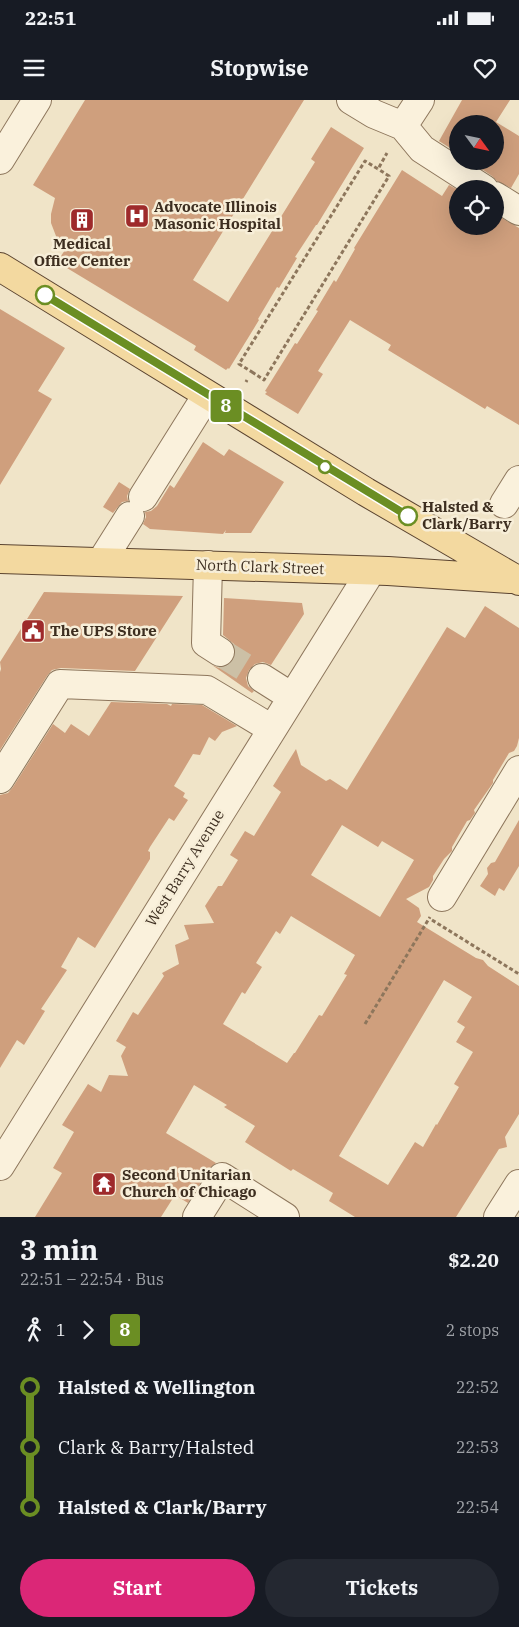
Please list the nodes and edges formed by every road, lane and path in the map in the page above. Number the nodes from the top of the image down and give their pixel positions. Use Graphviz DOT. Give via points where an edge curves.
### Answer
graph roads {
  1 [pos="37,100"];
  2 [pos="351,100"];
  3 [pos="420,100"];
  4 [pos="403,126"];
  5 [pos="387,153"];
  6 [pos="0,160"];
  7 [pos="378,169"];
  8 [pos="470,180"];
  9 [pos="504,202"];
  10 [pos="519,211"];
  11 [pos="0,267"];
  12 [pos="207,394"];
  13 [pos="519,480"];
  14 [pos="504,504"];
  15 [pos="0,559"];
  16 [pos="101,562"];
  17 [pos="208,565"];
  18 [pos="371,571"];
  19 [pos="518,579"];
  20 [pos="220,652"];
  21 [pos="262,678"];
  22 [pos="292,697"];
  23 [pos="272,729"];
  24 [pos="519,770"];
  25 [pos="0,779"];
  26 [pos="431,910"];
  27 [pos="519,974"];
  28 [pos="365,1024"];
  29 [pos="0,1166"];
  30 [pos="519,1184"];
  31 [pos="197,1217"];
  32 [pos="286,1217"];
  33 [pos="498,1217"];
  1 -- 6 [label="street"];
  2 -- 4 [label="street"];
  3 -- 4 [label="street"];
  4 -- 8 [label="street" via="422,149"];
  5 -- 7 [label="path"];
  7 -- 7 [label="path" via="365,161 240,364 264,380 389,176"];
  9 -- 10 [label="street"];
  11 -- 12 [label="main road"];
  12 -- 16 [label="street"];
  12 -- 19 [label="main road" via="366,492"];
  13 -- 14 [label="street"];
  15 -- 16 [label="main road, North Clark Street"];
  16 -- 17 [label="main road, North Clark Street"];
  17 -- 18 [label="main road, North Clark Street"];
  17 -- 20 [label="street" via="206,643"];
  18 -- 19 [label="main road, North Clark Street"];
  18 -- 22 [label="street, West Barry Avenue"];
  21 -- 22 [label="street"];
  22 -- 23 [label="street, West Barry Avenue"];
  23 -- 25 [label="street" via="207,690 60,684"];
  23 -- 29 [label="street, West Barry Avenue"];
  24 -- 26 [label="street"];
  26 -- 27 [label="path"];
  26 -- 28 [label="path"];
  30 -- 33 [label="street"];
  31 -- 32 [label="street" via="222,1177"];
}
